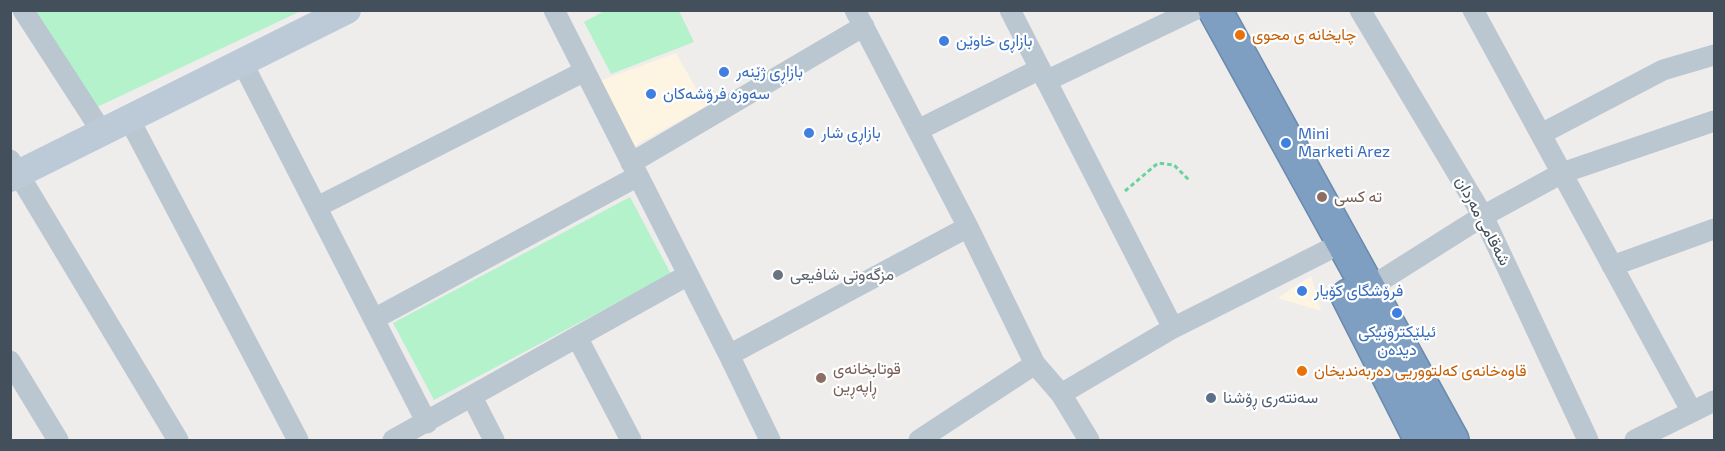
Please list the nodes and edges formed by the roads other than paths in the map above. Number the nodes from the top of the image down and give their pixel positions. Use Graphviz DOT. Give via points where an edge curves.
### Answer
graph roads {
  1 [pos="23,10"];
  2 [pos="347,10"];
  3 [pos="554,10"];
  4 [pos="1010,10"];
  5 [pos="1360,10"];
  6 [pos="1474,11"];
  7 [pos="1213,12"];
  8 [pos="860,18"];
  9 [pos="1714,56"];
  10 [pos="242,62"];
  11 [pos="585,71"];
  12 [pos="1043,75"];
  13 [pos="128,117"];
  14 [pos="1714,121"];
  15 [pos="918,130"];
  16 [pos="102,132"];
  17 [pos="1541,134"];
  18 [pos="13,170"];
  19 [pos="635,170"];
  20 [pos="1562,173"];
  21 [pos="317,207"];
  22 [pos="1483,216"];
  23 [pos="968,227"];
  24 [pos="1714,229"];
  25 [pos="1326,251"];
  26 [pos="1612,266"];
  27 [pos="688,275"];
  28 [pos="1369,288"];
  29 [pos="374,319"];
  30 [pos="1173,328"];
  31 [pos="577,337"];
  32 [pos="729,355"];
  33 [pos="10,361"];
  34 [pos="1035,364"];
  35 [pos="1061,394"];
  36 [pos="472,397"];
  37 [pos="1714,401"];
  38 [pos="1692,412"];
  39 [pos="428,423"];
  40 [pos="58,441"];
  41 [pos="178,441"];
  42 [pos="297,441"];
  43 [pos="393,441"];
  44 [pos="494,441"];
  45 [pos="631,441"];
  46 [pos="770,441"];
  47 [pos="919,441"];
  48 [pos="1089,441"];
  49 [pos="1421,441"];
  50 [pos="1452,441"];
  51 [pos="1588,441"];
  52 [pos="1635,441"];
  1 -- 16 [label="street"];
  2 -- 10 [label="street"];
  3 -- 11 [label="street"];
  4 -- 12 [label="street"];
  5 -- 22 [label="street, شەقامی مەردان"];
  6 -- 17 [label="street"];
  7 -- 12 [label="street"];
  7 -- 25 [label="highway"];
  7 -- 28 [label="highway"];
  8 -- 15 [label="street"];
  8 -- 19 [label="street"];
  9 -- 17 [label="street" via="1663,70"];
  10 -- 13 [label="street"];
  10 -- 21 [label="street"];
  11 -- 19 [label="street"];
  11 -- 21 [label="street"];
  12 -- 15 [label="street"];
  12 -- 30 [label="street"];
  13 -- 16 [label="street"];
  13 -- 42 [label="street"];
  14 -- 20 [label="street"];
  15 -- 23 [label="street"];
  16 -- 18 [label="street"];
  17 -- 20 [label="street"];
  18 -- 41 [label="street"];
  19 -- 27 [label="street"];
  19 -- 29 [label="street"];
  20 -- 22 [label="street"];
  20 -- 26 [label="street"];
  21 -- 29 [label="street"];
  22 -- 28 [label="street"];
  22 -- 51 [label="street, شەقامی مەردان"];
  23 -- 32 [label="street"];
  23 -- 34 [label="street"];
  24 -- 26 [label="street"];
  25 -- 30 [label="street"];
  25 -- 49 [label="highway"];
  26 -- 38 [label="street"];
  27 -- 31 [label="street"];
  27 -- 32 [label="street"];
  28 -- 50 [label="highway"];
  29 -- 39 [label="street"];
  30 -- 35 [label="street"];
  31 -- 36 [label="street"];
  31 -- 45 [label="street"];
  32 -- 46 [label="street"];
  33 -- 40 [label="street"];
  34 -- 35 [label="street"];
  34 -- 47 [label="street"];
  35 -- 48 [label="street"];
  36 -- 39 [label="street"];
  36 -- 44 [label="street"];
  37 -- 38 [label="street"];
  38 -- 52 [label="street"];
  39 -- 43 [label="street"];
}
